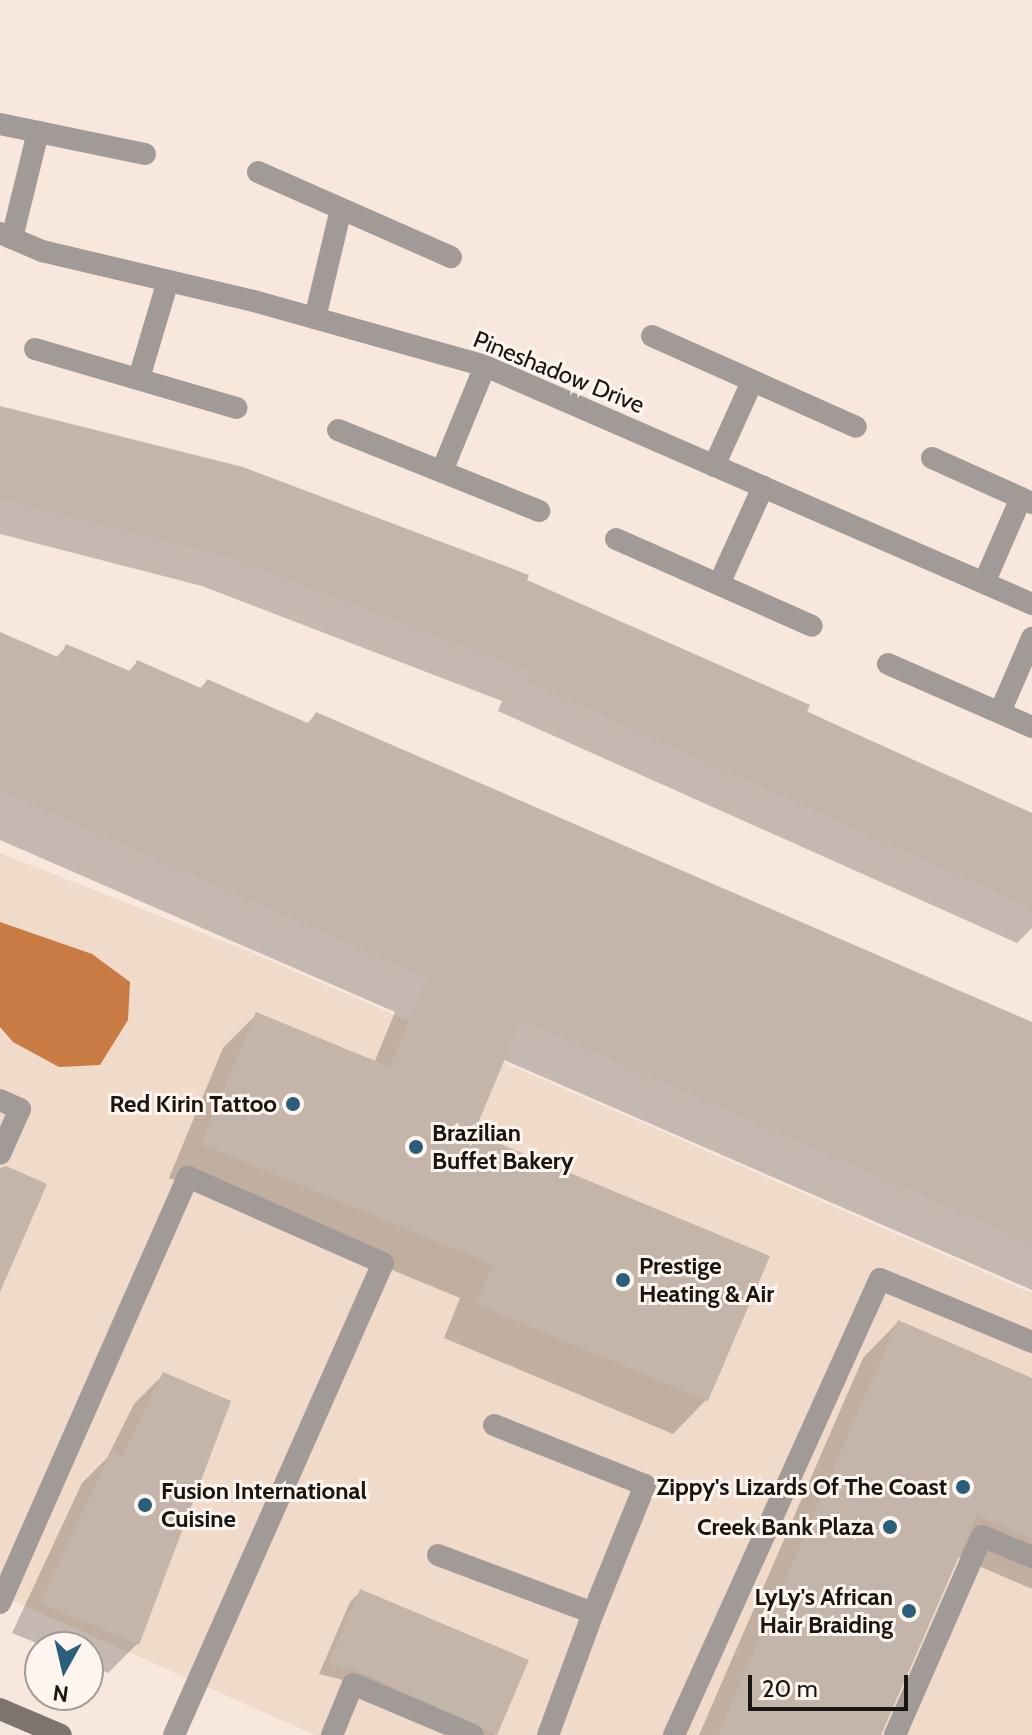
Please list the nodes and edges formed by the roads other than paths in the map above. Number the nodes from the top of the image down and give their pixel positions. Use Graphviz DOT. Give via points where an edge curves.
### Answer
graph roads {
  1 [pos="0,124"];
  2 [pos="38,132"];
  3 [pos="145,154"];
  4 [pos="258,172"];
  5 [pos="341,209"];
  6 [pos="6,236"];
  7 [pos="451,257"];
  8 [pos="168,281"];
  9 [pos="315,318"];
  10 [pos="652,336"];
  11 [pos="35,349"];
  12 [pos="485,366"];
  13 [pos="139,378"];
  14 [pos="752,382"];
  15 [pos="237,408"];
  16 [pos="856,427"];
  17 [pos="338,430"];
  18 [pos="932,458"];
  19 [pos="714,466"];
  20 [pos="442,471"];
  21 [pos="763,487"];
  22 [pos="1026,501"];
  23 [pos="539,511"];
  24 [pos="616,539"];
  25 [pos="984,583"];
  26 [pos="719,584"];
  27 [pos="1032,604"];
  28 [pos="812,626"];
  29 [pos="1032,638"];
  30 [pos="888,664"];
  31 [pos="1000,712"];
  32 [pos="1032,727"];
  33 [pos="0,1100"];
  34 [pos="0,1154"];
  35 [pos="1032,1342"];
  36 [pos="494,1425"];
  37 [pos="438,1555"];
  38 [pos="1032,1557"];
  39 [pos="0,1603"];
  40 [pos="593,1613"];
  41 [pos="0,1709"];
  42 [pos="61,1735"];
  43 [pos="174,1735"];
  44 [pos="332,1735"];
  45 [pos="473,1735"];
  46 [pos="548,1735"];
  47 [pos="674,1735"];
  48 [pos="895,1735"];
  1 -- 2 [label="street"];
  2 -- 3 [label="street"];
  2 -- 6 [label="street"];
  4 -- 5 [label="street"];
  5 -- 7 [label="street"];
  5 -- 9 [label="street"];
  6 -- 8 [label="street, Pineshadow Drive" via="42,251"];
  8 -- 9 [label="street, Pineshadow Drive"];
  8 -- 13 [label="street"];
  9 -- 12 [label="street, Pineshadow Drive"];
  10 -- 14 [label="street"];
  11 -- 13 [label="street"];
  12 -- 19 [label="street, Pineshadow Drive"];
  12 -- 20 [label="street"];
  13 -- 15 [label="street"];
  14 -- 16 [label="street"];
  14 -- 19 [label="street"];
  17 -- 20 [label="street"];
  18 -- 22 [label="street"];
  19 -- 21 [label="street, Pineshadow Drive"];
  20 -- 23 [label="street"];
  21 -- 25 [label="street, Pineshadow Drive"];
  21 -- 26 [label="street"];
  22 -- 25 [label="street"];
  24 -- 26 [label="street"];
  25 -- 27 [label="street, Pineshadow Drive"];
  26 -- 28 [label="street"];
  29 -- 31 [label="street"];
  30 -- 31 [label="street"];
  31 -- 32 [label="street"];
  33 -- 34 [label="street" via="20,1109"];
  35 -- 47 [label="street" via="880,1279"];
  36 -- 40 [label="street" via="645,1485"];
  37 -- 40 [label="street"];
  38 -- 48 [label="street" via="982,1536"];
  39 -- 43 [label="street" via="188,1177 383,1263"];
  40 -- 46 [label="street"];
  41 -- 42 [label="main road"];
  44 -- 45 [label="street" via="353,1684"];
}
